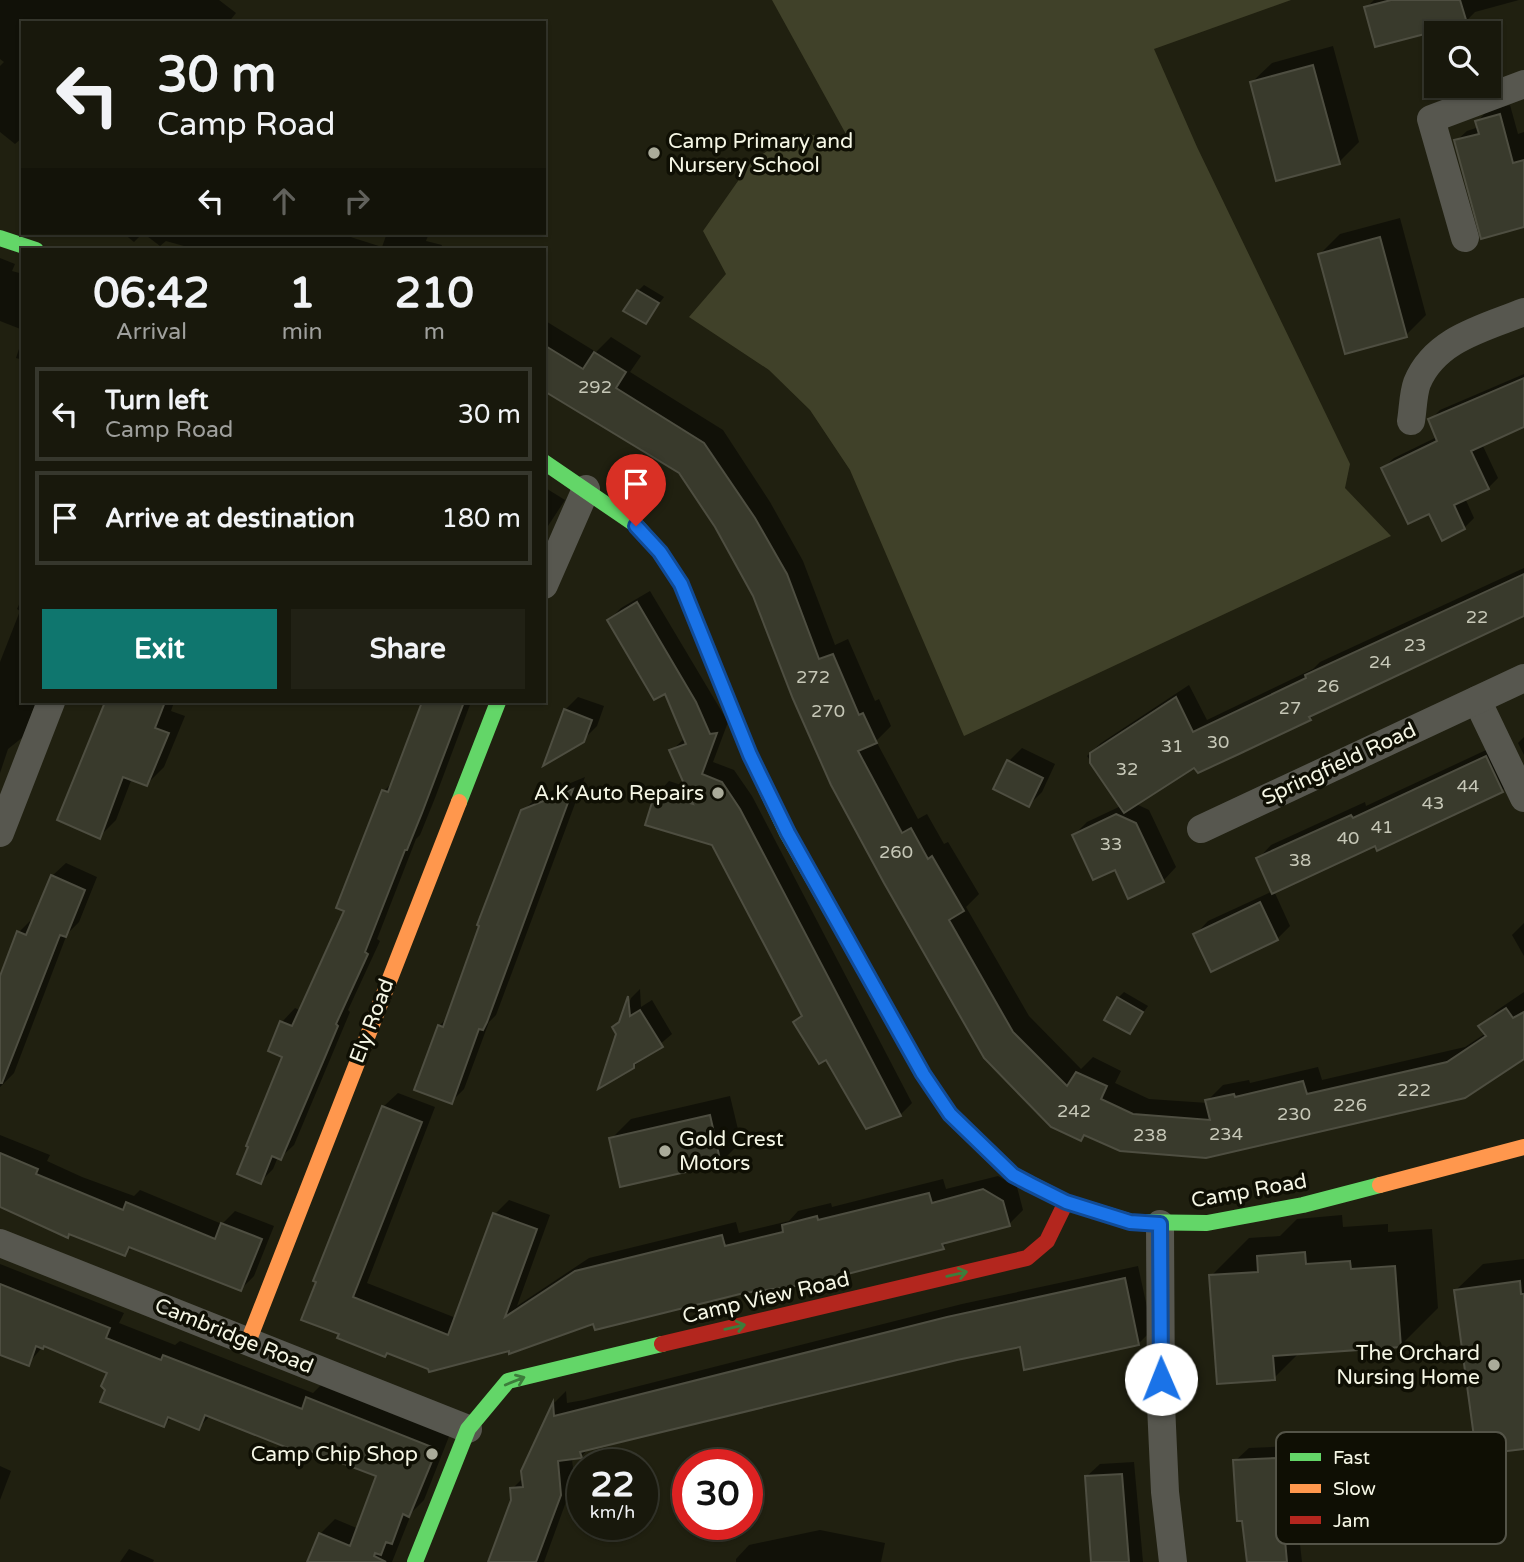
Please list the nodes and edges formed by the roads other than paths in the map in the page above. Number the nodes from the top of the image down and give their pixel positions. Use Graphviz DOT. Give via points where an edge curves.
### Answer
graph roads {
  1 [pos="1524,84"];
  2 [pos="0,237"];
  3 [pos="1465,237"];
  4 [pos="30,248"];
  5 [pos="1524,312"];
  6 [pos="1411,421"];
  7 [pos="546,463"];
  8 [pos="586,489"];
  9 [pos="546,580"];
  10 [pos="1524,678"];
  11 [pos="1477,700"];
  12 [pos="51,703"];
  13 [pos="498,703"];
  14 [pos="1524,798"];
  15 [pos="1201,829"];
  16 [pos="0,833"];
  17 [pos="1524,1147"];
  18 [pos="1066,1202"];
  19 [pos="1160,1224"];
  20 [pos="0,1243"];
  21 [pos="248,1342"];
  22 [pos="468,1429"];
  23 [pos="415,1562"];
  24 [pos="1173,1562"];
  1 -- 3 [label="street" via="1432,119"];
  2 -- 4 [label="street"];
  5 -- 6 [label="street" via="1457,338 1434,356 1417,384"];
  7 -- 8 [label="street, Camp Road"];
  8 -- 9 [label="street"];
  8 -- 18 [label="street, Camp Road" via="636,526 681,584 750,755 788,833 923,1074 950,1114 1013,1175"];
  10 -- 11 [label="street, Springfield Road"];
  11 -- 14 [label="street"];
  11 -- 15 [label="street, Springfield Road"];
  12 -- 16 [label="street"];
  13 -- 21 [label="street, Ely Road"];
  17 -- 19 [label="street, Camp Road" via="1303,1205 1207,1223"];
  18 -- 19 [label="street, Camp Road" via="1130,1222"];
  22 -- 18 [label="street, Camp View Road, one-way" via="508,1381 1027,1258 1040,1251"];
  19 -- 24 [label="street" via="1161,1405"];
  20 -- 21 [label="street, Cambridge Road"];
  21 -- 22 [label="street, Cambridge Road"];
  22 -- 23 [label="street, Camp View Road"];
}
